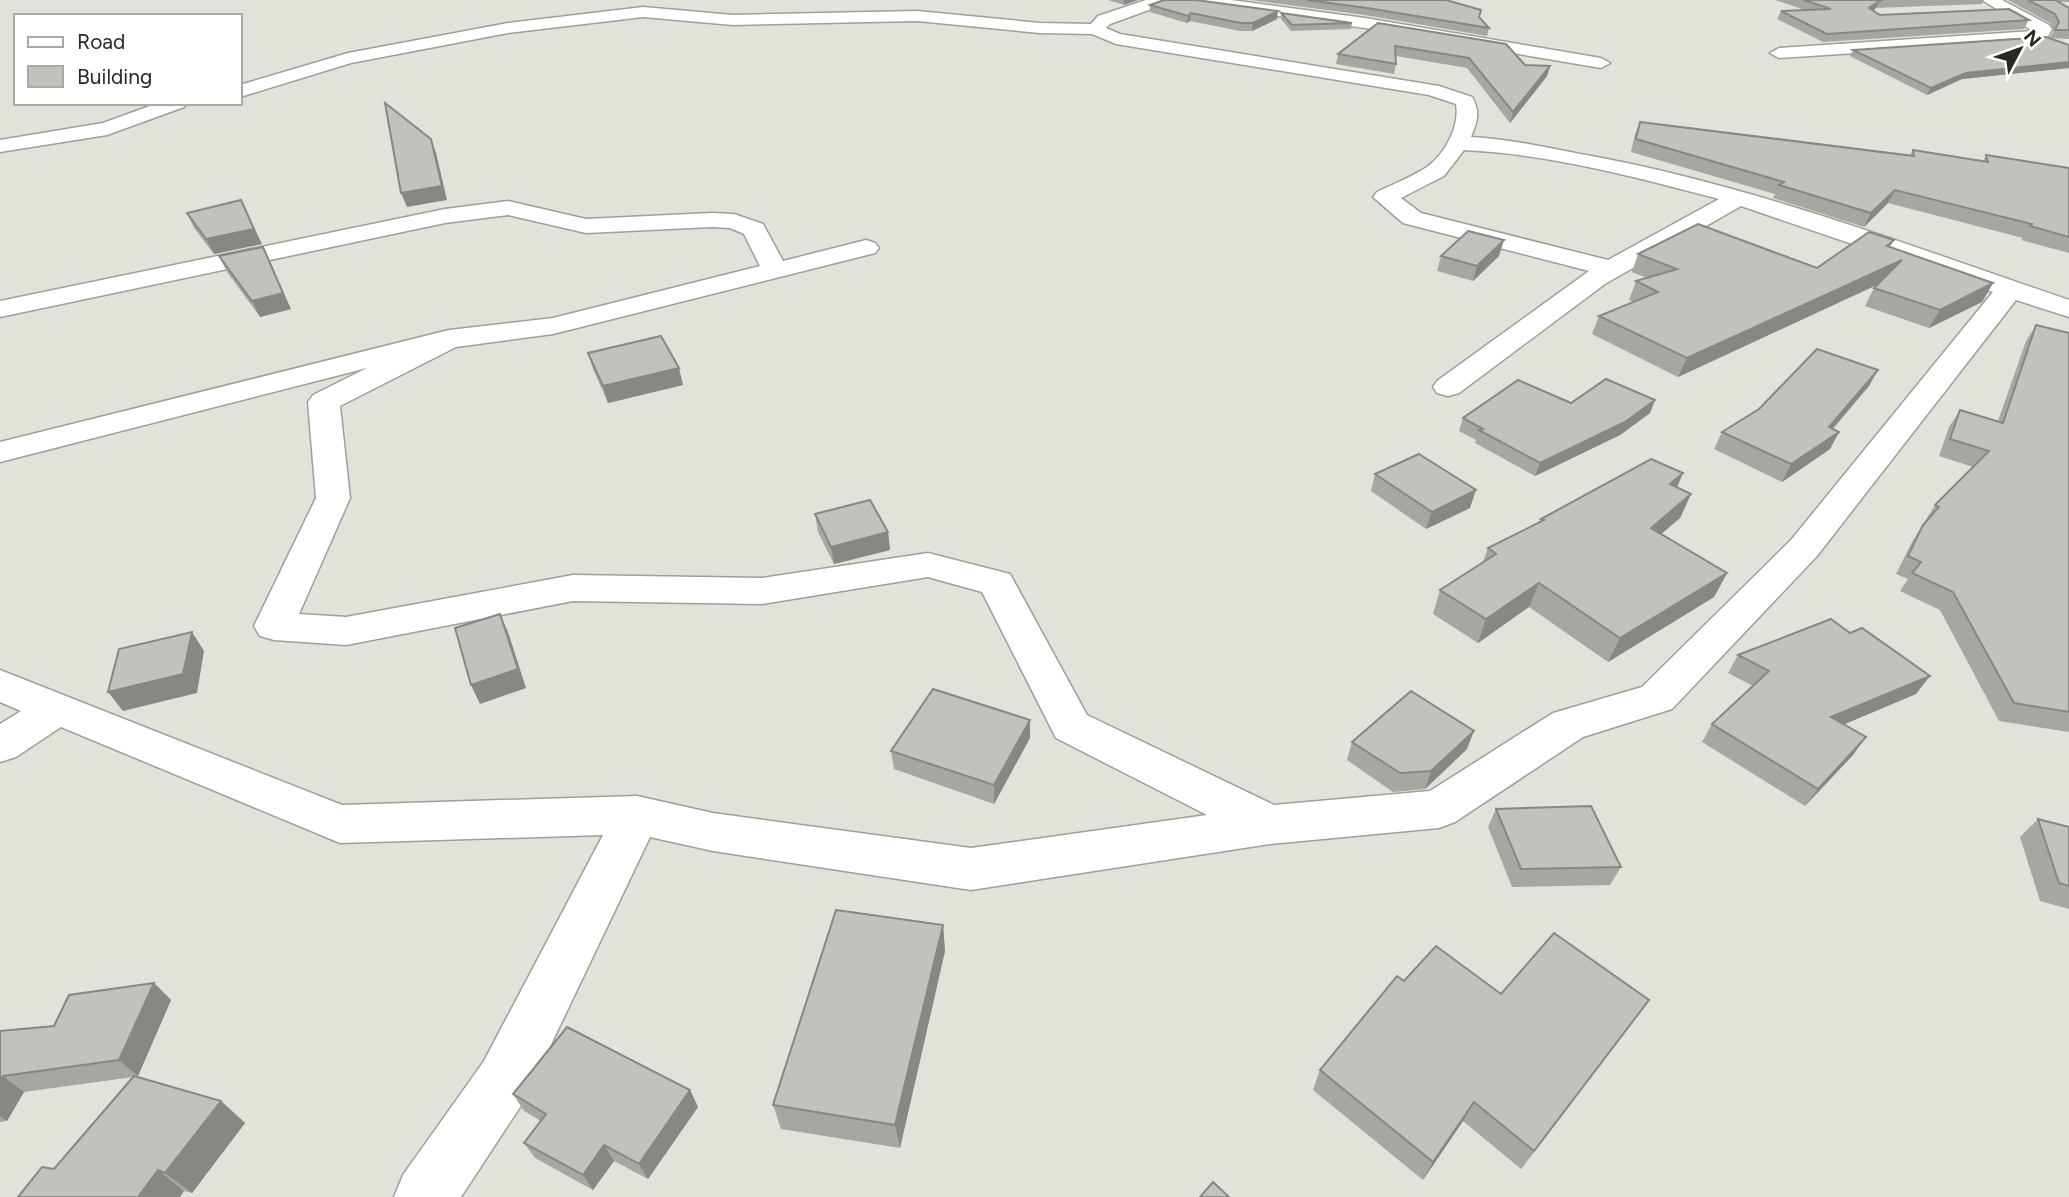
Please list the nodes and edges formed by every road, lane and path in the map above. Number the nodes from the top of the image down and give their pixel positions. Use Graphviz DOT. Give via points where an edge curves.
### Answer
graph roads {
  1 [pos="1162,0"];
  2 [pos="1202,1"];
  3 [pos="1349,5"];
  4 [pos="1985,5"];
  5 [pos="1320,16"];
  6 [pos="1095,29"];
  7 [pos="1779,53"];
  8 [pos="1601,63"];
  9 [pos="242,90"];
  10 [pos="171,105"];
  11 [pos="1458,143"];
  12 [pos="0,146"];
  13 [pos="1737,198"];
  14 [pos="866,248"];
  15 [pos="1612,269"];
  16 [pos="775,270"];
  17 [pos="2010,289"];
  18 [pos="0,309"];
  19 [pos="2069,309"];
  20 [pos="449,340"];
  21 [pos="1448,387"];
  22 [pos="0,452"];
  23 [pos="0,685"];
  24 [pos="57,709"];
  25 [pos="0,745"];
  26 [pos="637,815"];
  27 [pos="1270,825"];
  28 [pos="425,1197"];
  1 -- 6 [label="street" via="1104,20"];
  2 -- 5 [label="street"];
  3 -- 5 [label="street"];
  4 -- 7 [label="street" via="2007,9 2043,29 2040,36"];
  5 -- 8 [label="street"];
  6 -- 9 [label="street" via="917,16 733,20 643,12 508,28 348,58"];
  6 -- 11 [label="street" via="1116,39 1432,90 1465,101 1469,118"];
  10 -- 12 [label="street" via="107,128"];
  11 -- 13 [label="street" via="1498,145 1639,171"];
  11 -- 15 [label="street" via="1436,171 1385,197 1412,218"];
  13 -- 15 [label="street"];
  13 -- 17 [label="street"];
  14 -- 16 [label="street"];
  15 -- 21 [label="street"];
  16 -- 18 [label="street" via="754,229 734,221 586,226 508,208 445,216"];
  16 -- 20 [label="street" via="553,326"];
  17 -- 19 [label="street"];
  17 -- 27 [label="street" via="1804,548 1657,698 1568,724 1439,809"];
  20 -- 22 [label="street"];
  20 -- 27 [label="street" via="324,402 333,498 274,626 346,631 573,588 762,591 928,565 997,583 1071,726"];
  23 -- 24 [label="street"];
  24 -- 25 [label="street"];
  24 -- 26 [label="street" via="340,824"];
  26 -- 27 [label="street" via="713,832 971,869"];
  26 -- 28 [label="street" via="504,1081"];
}
